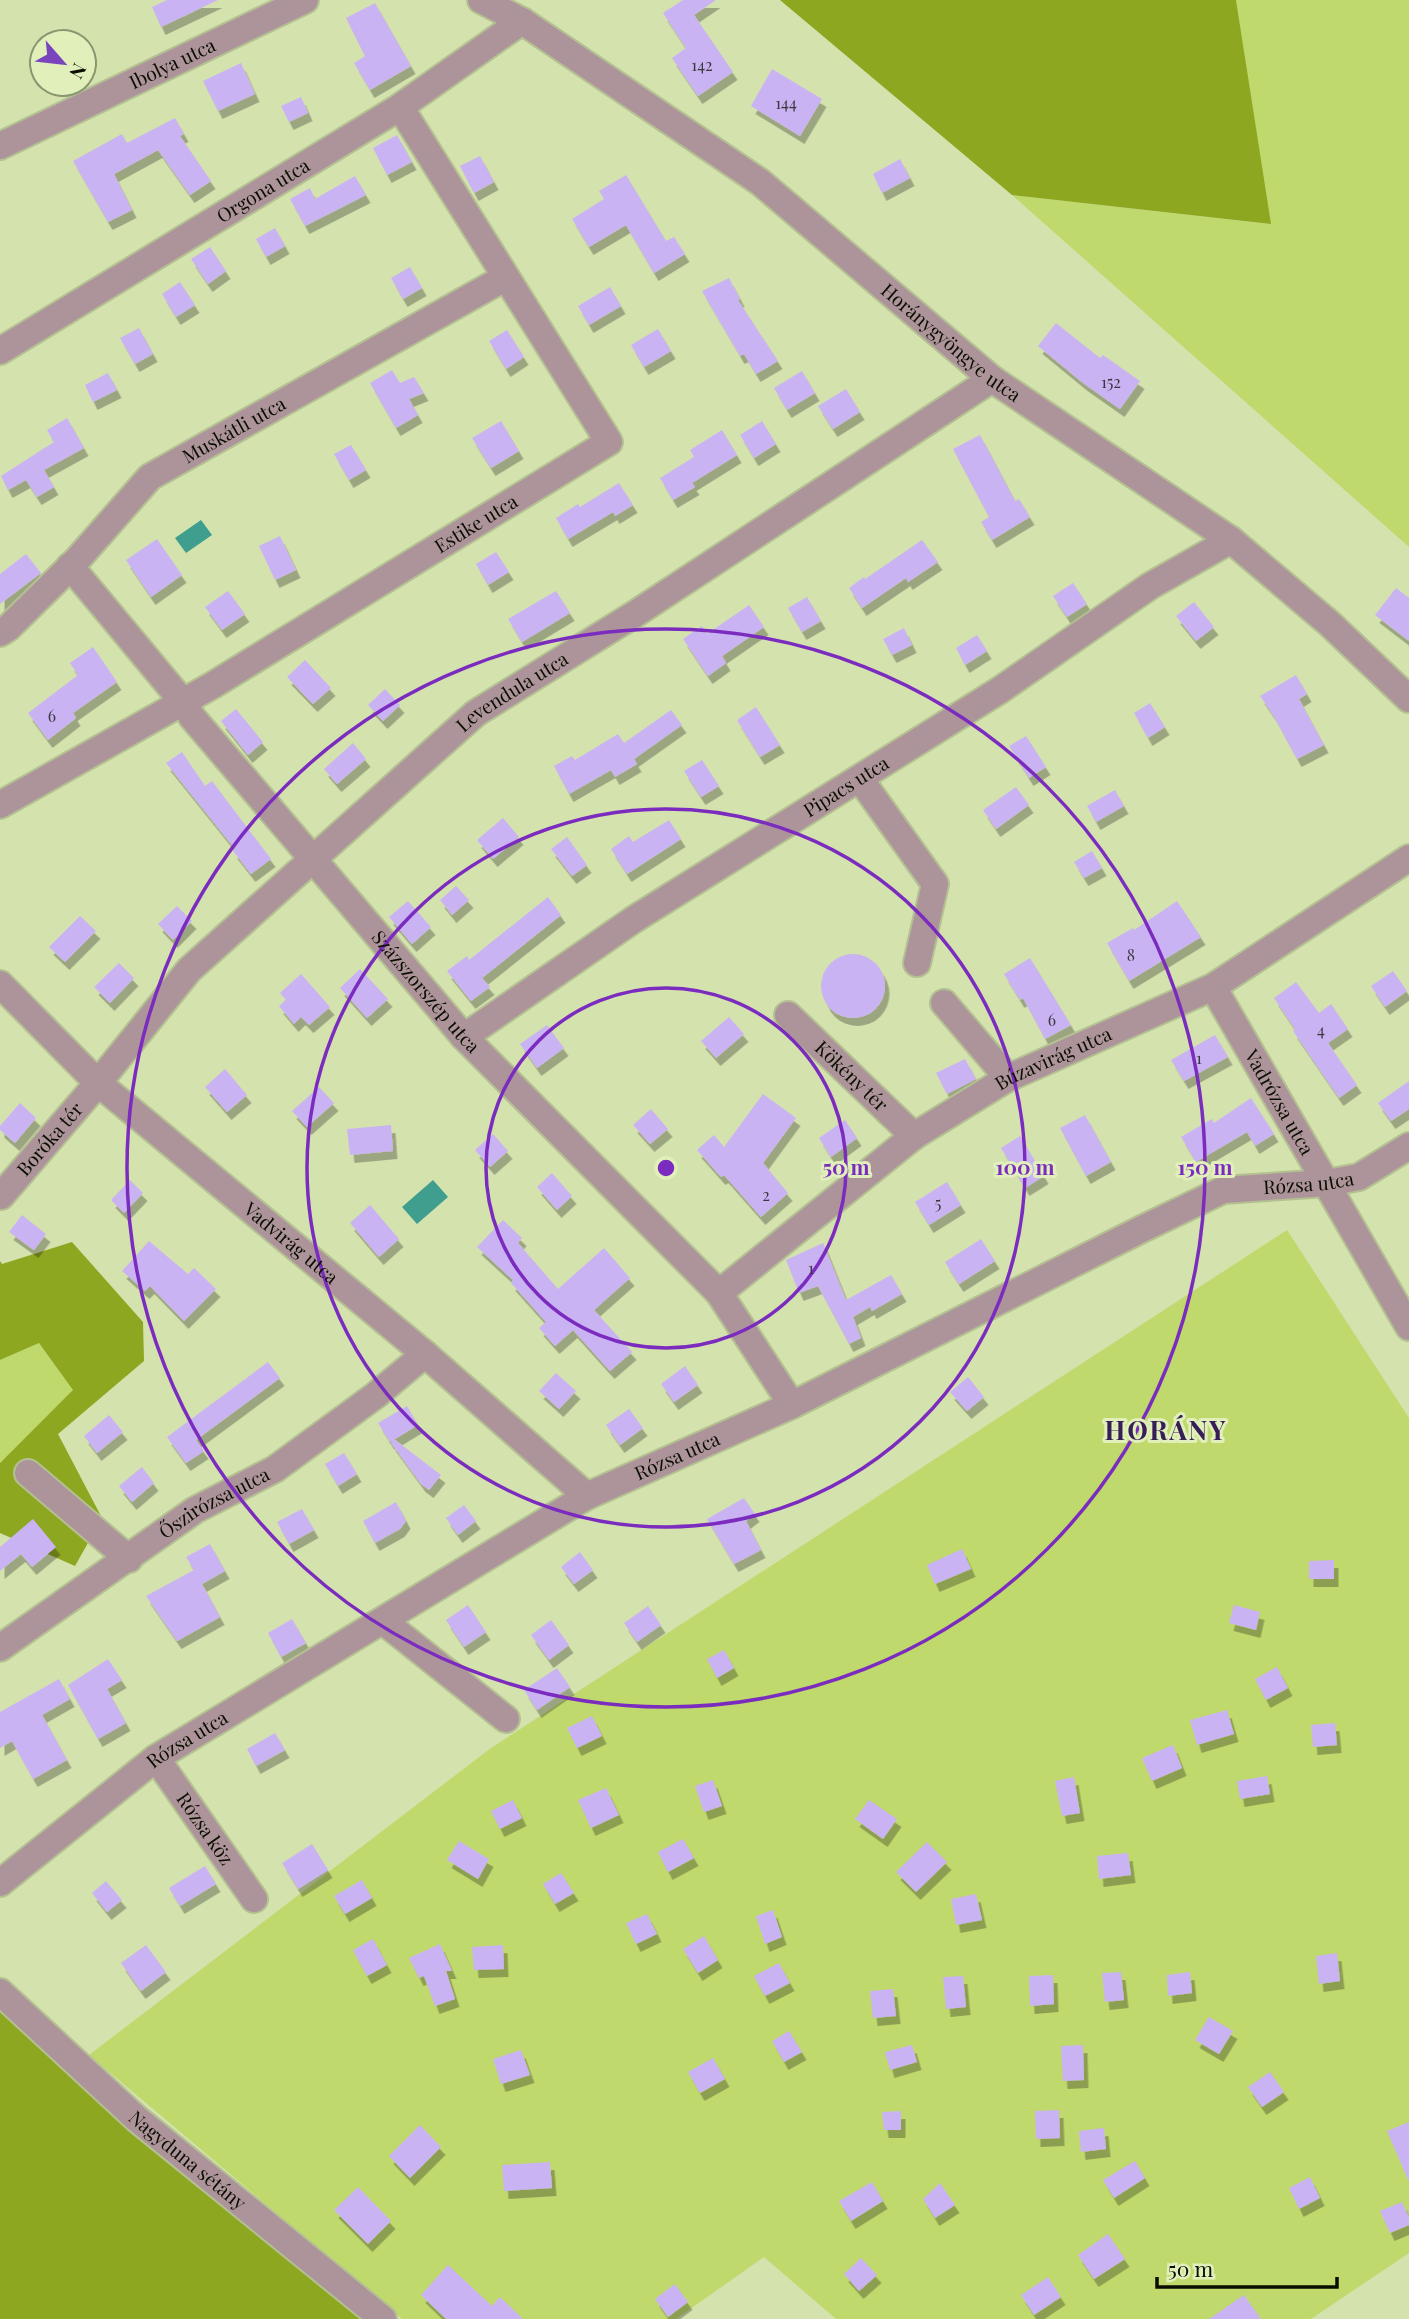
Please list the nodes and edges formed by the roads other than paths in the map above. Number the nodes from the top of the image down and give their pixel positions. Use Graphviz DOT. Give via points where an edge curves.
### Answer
graph roads {
  1 [pos="305,0"];
  2 [pos="481,0"];
  3 [pos="522,21"];
  4 [pos="400,107"];
  5 [pos="0,146"];
  6 [pos="506,277"];
  7 [pos="0,351"];
  8 [pos="992,379"];
  9 [pos="1231,540"];
  10 [pos="70,566"];
  11 [pos="0,633"];
  12 [pos="1409,699"];
  13 [pos="183,702"];
  14 [pos="860,779"];
  15 [pos="0,805"];
  16 [pos="1409,858"];
  17 [pos="312,859"];
  18 [pos="917,963"];
  19 [pos="0,984"];
  20 [pos="1213,987"];
  21 [pos="944,1003"];
  22 [pos="788,1015"];
  23 [pos="464,1037"];
  24 [pos="1008,1078"];
  25 [pos="98,1083"];
  26 [pos="914,1136"];
  27 [pos="1409,1146"];
  28 [pos="1327,1183"];
  29 [pos="1,1196"];
  30 [pos="719,1293"];
  31 [pos="1409,1327"];
  32 [pos="425,1354"];
  33 [pos="792,1405"];
  34 [pos="28,1473"];
  35 [pos="587,1496"];
  36 [pos="128,1559"];
  37 [pos="383,1621"];
  38 [pos="0,1648"];
  39 [pos="506,1719"];
  40 [pos="156,1758"];
  41 [pos="0,1883"];
  42 [pos="254,1899"];
  43 [pos="0,1992"];
  44 [pos="383,2319"];
  1 -- 5 [label="street, Ibolya utca"];
  2 -- 3 [label="street, Horánygyöngye utca"];
  3 -- 4 [label="street, Orgona utca"];
  3 -- 8 [label="street, Horánygyöngye utca" via="760,182"];
  4 -- 6 [label="street, Estike utca"];
  4 -- 7 [label="street, Orgona utca"];
  6 -- 10 [label="street, Muskátli utca" via="150,477"];
  6 -- 13 [label="street, Estike utca" via="610,442"];
  8 -- 9 [label="street, Horánygyöngye utca"];
  8 -- 17 [label="street, Levendula utca" via="476,713"];
  9 -- 12 [label="street, Horánygyöngye utca"];
  9 -- 14 [label="street, Pipacs utca" via="1150,586"];
  10 -- 11 [label="street, Muskátli utca"];
  10 -- 13 [label="street, Százszorszép utca"];
  13 -- 15 [label="street, Estike utca"];
  13 -- 17 [label="street, Százszorszép utca"];
  14 -- 18 [label="street" via="935,884"];
  14 -- 23 [label="street, Pipacs utca" via="633,919"];
  16 -- 20 [label="street, Búzavirág utca"];
  17 -- 23 [label="street, Százszorszép utca"];
  17 -- 25 [label="street, Levendula utca" via="189,971"];
  19 -- 25 [label="street, Vadvirág utca"];
  20 -- 24 [label="street, Búzavirág utca"];
  20 -- 28 [label="street, Vadrózsa utca"];
  21 -- 24 [label="street"];
  22 -- 26 [label="street, Kökény tér"];
  23 -- 30 [label="street, Százszorszép utca"];
  24 -- 26 [label="street, Búzavirág utca"];
  25 -- 29 [label="street, Boróka tér"];
  25 -- 32 [label="street, Vadvirág utca"];
  26 -- 30 [label="street, Búzavirág utca"];
  27 -- 28 [label="street, Rózsa utca" via="1359,1177"];
  28 -- 31 [label="street, Vadrózsa utca"];
  28 -- 33 [label="street, Rózsa utca" via="1223,1190"];
  30 -- 33 [label="street, Százszorszép utca"];
  32 -- 35 [label="street, Vadvirág utca"];
  32 -- 36 [label="street, Őszirózsa utca" via="275,1469 195,1510"];
  33 -- 35 [label="street, Rózsa utca"];
  34 -- 36 [label="street"];
  35 -- 37 [label="street, Rózsa utca"];
  36 -- 38 [label="street, Őszirózsa utca"];
  37 -- 39 [label="street"];
  37 -- 40 [label="street, Rózsa utca"];
  40 -- 41 [label="street, Rózsa utca"];
  40 -- 42 [label="street, Rózsa köz"];
  43 -- 44 [label="street, Nagyduna sétány" via="137,2119"];
}
